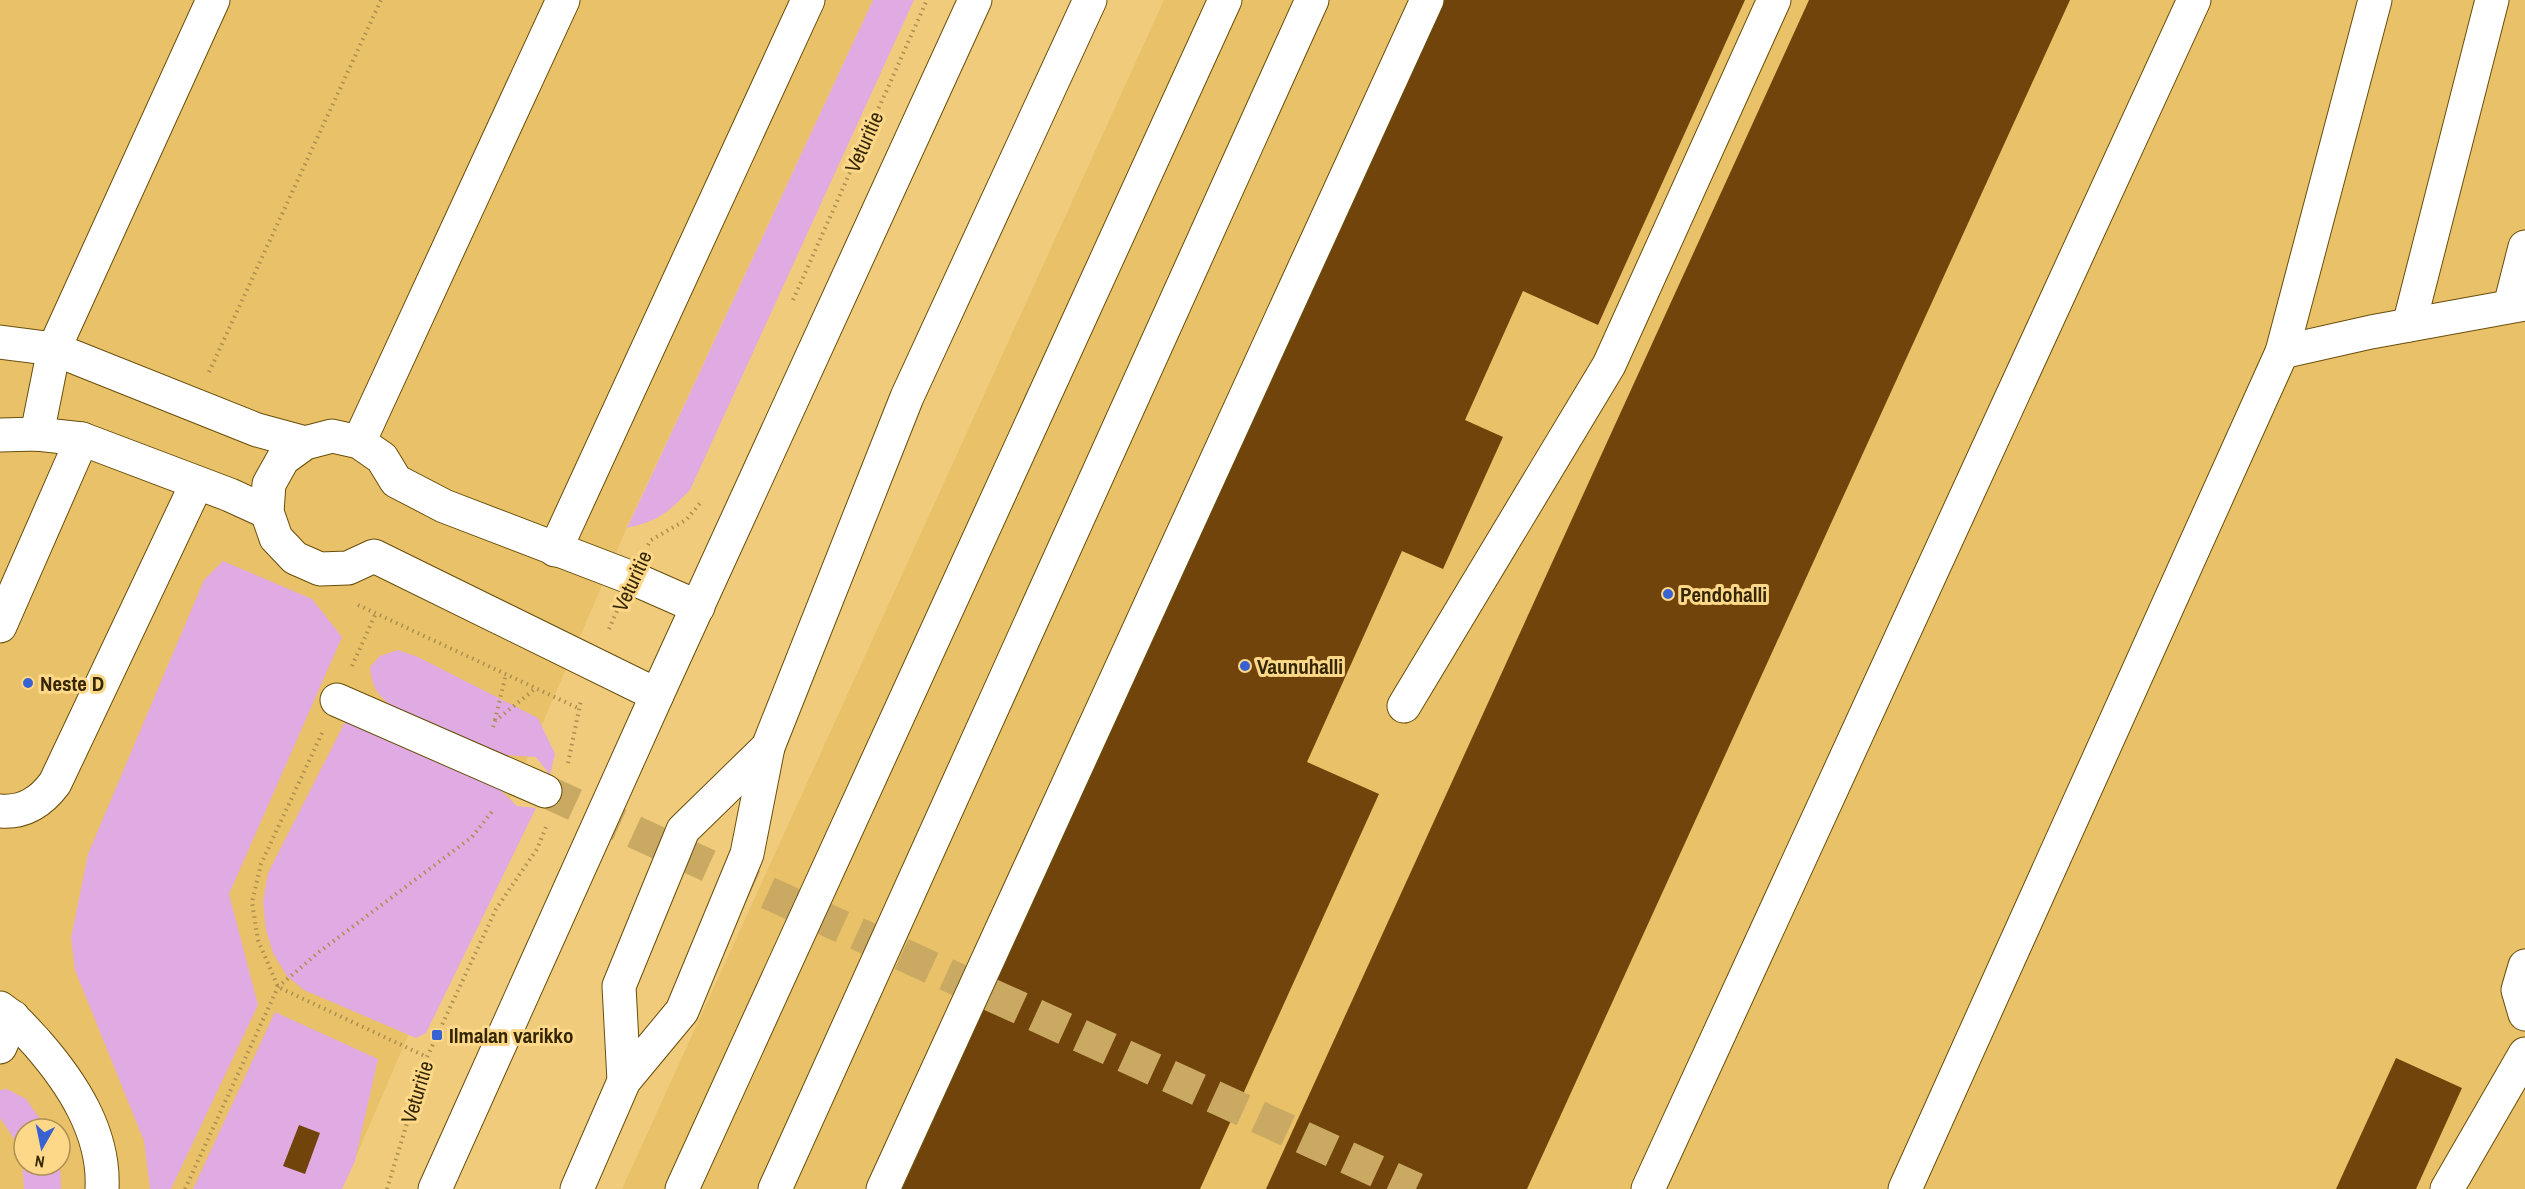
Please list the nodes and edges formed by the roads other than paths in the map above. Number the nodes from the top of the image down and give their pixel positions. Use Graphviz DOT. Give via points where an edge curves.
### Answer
graph roads {
  1 [pos="213,0"];
  2 [pos="563,0"];
  3 [pos="808,0"];
  4 [pos="975,0"];
  5 [pos="1090,0"];
  6 [pos="1226,0"];
  7 [pos="1312,0"];
  8 [pos="1427,0"];
  9 [pos="1774,0"];
  10 [pos="2194,0"];
  11 [pos="2375,0"];
  12 [pos="2492,0"];
  13 [pos="2525,247"];
  14 [pos="2517,305"];
  15 [pos="2409,326"];
  16 [pos="0,342"];
  17 [pos="54,349"];
  18 [pos="2282,352"];
  19 [pos="38,434"];
  20 [pos="0,435"];
  21 [pos="82,439"];
  22 [pos="359,442"];
  23 [pos="305,443"];
  24 [pos="197,483"];
  25 [pos="267,512"];
  26 [pos="555,550"];
  27 [pos="698,607"];
  28 [pos="0,626"];
  29 [pos="657,695"];
  30 [pos="337,700"];
  31 [pos="1404,706"];
  32 [pos="768,747"];
  33 [pos="537,796"];
  34 [pos="0,811"];
  35 [pos="2525,966"];
  36 [pos="6,1012"];
  37 [pos="2525,1014"];
  38 [pos="0,1047"];
  39 [pos="2525,1054"];
  40 [pos="624,1081"];
  41 [pos="102,1189"];
  42 [pos="435,1189"];
  43 [pos="577,1189"];
  44 [pos="682,1189"];
  45 [pos="775,1189"];
  46 [pos="883,1189"];
  47 [pos="1648,1189"];
  48 [pos="1905,1189"];
  49 [pos="2447,1189"];
  1 -- 17 [label="main road"];
  2 -- 22 [label="main road"];
  3 -- 26 [label="main road"];
  4 -- 27 [label="main road, Veturitie"];
  5 -- 32 [label="main road" via="906,397"];
  6 -- 44 [label="main road"];
  7 -- 45 [label="main road"];
  8 -- 46 [label="main road"];
  9 -- 31 [label="main road" via="1609,365"];
  10 -- 47 [label="main road"];
  11 -- 18 [label="main road"];
  12 -- 15 [label="main road"];
  13 -- 14 [label="main road"];
  14 -- 15 [label="main road"];
  15 -- 18 [label="main road"];
  16 -- 17 [label="main road"];
  17 -- 19 [label="main road"];
  17 -- 23 [label="main road" via="257,430"];
  18 -- 48 [label="main road"];
  19 -- 20 [label="main road"];
  19 -- 21 [label="main road"];
  21 -- 24 [label="main road"];
  21 -- 28 [label="main road"];
  22 -- 23 [label="main road" via="332,436"];
  22 -- 26 [label="main road" via="382,458 396,482 444,506"];
  23 -- 25 [label="main road" via="283,459 269,484"];
  24 -- 25 [label="main road"];
  24 -- 34 [label="main road" via="55,783 35,804"];
  25 -- 29 [label="main road" via="276,538 295,558 320,569 348,568 374,556"];
  26 -- 27 [label="main road"];
  27 -- 29 [label="main road, Veturitie"];
  29 -- 42 [label="main road, Veturitie"];
  30 -- 33 [label="main road" via="481,763"];
  32 -- 40 [label="main road" via="747,854 682,1011"];
  32 -- 40 [label="main road" via="683,830 619,986"];
  35 -- 37 [label="main road" via="2518,990"];
  36 -- 38 [label="main road"];
  36 -- 41 [label="main road" via="63,1073 83,1108 97,1143"];
  39 -- 49 [label="main road"];
  40 -- 43 [label="main road"];
}
